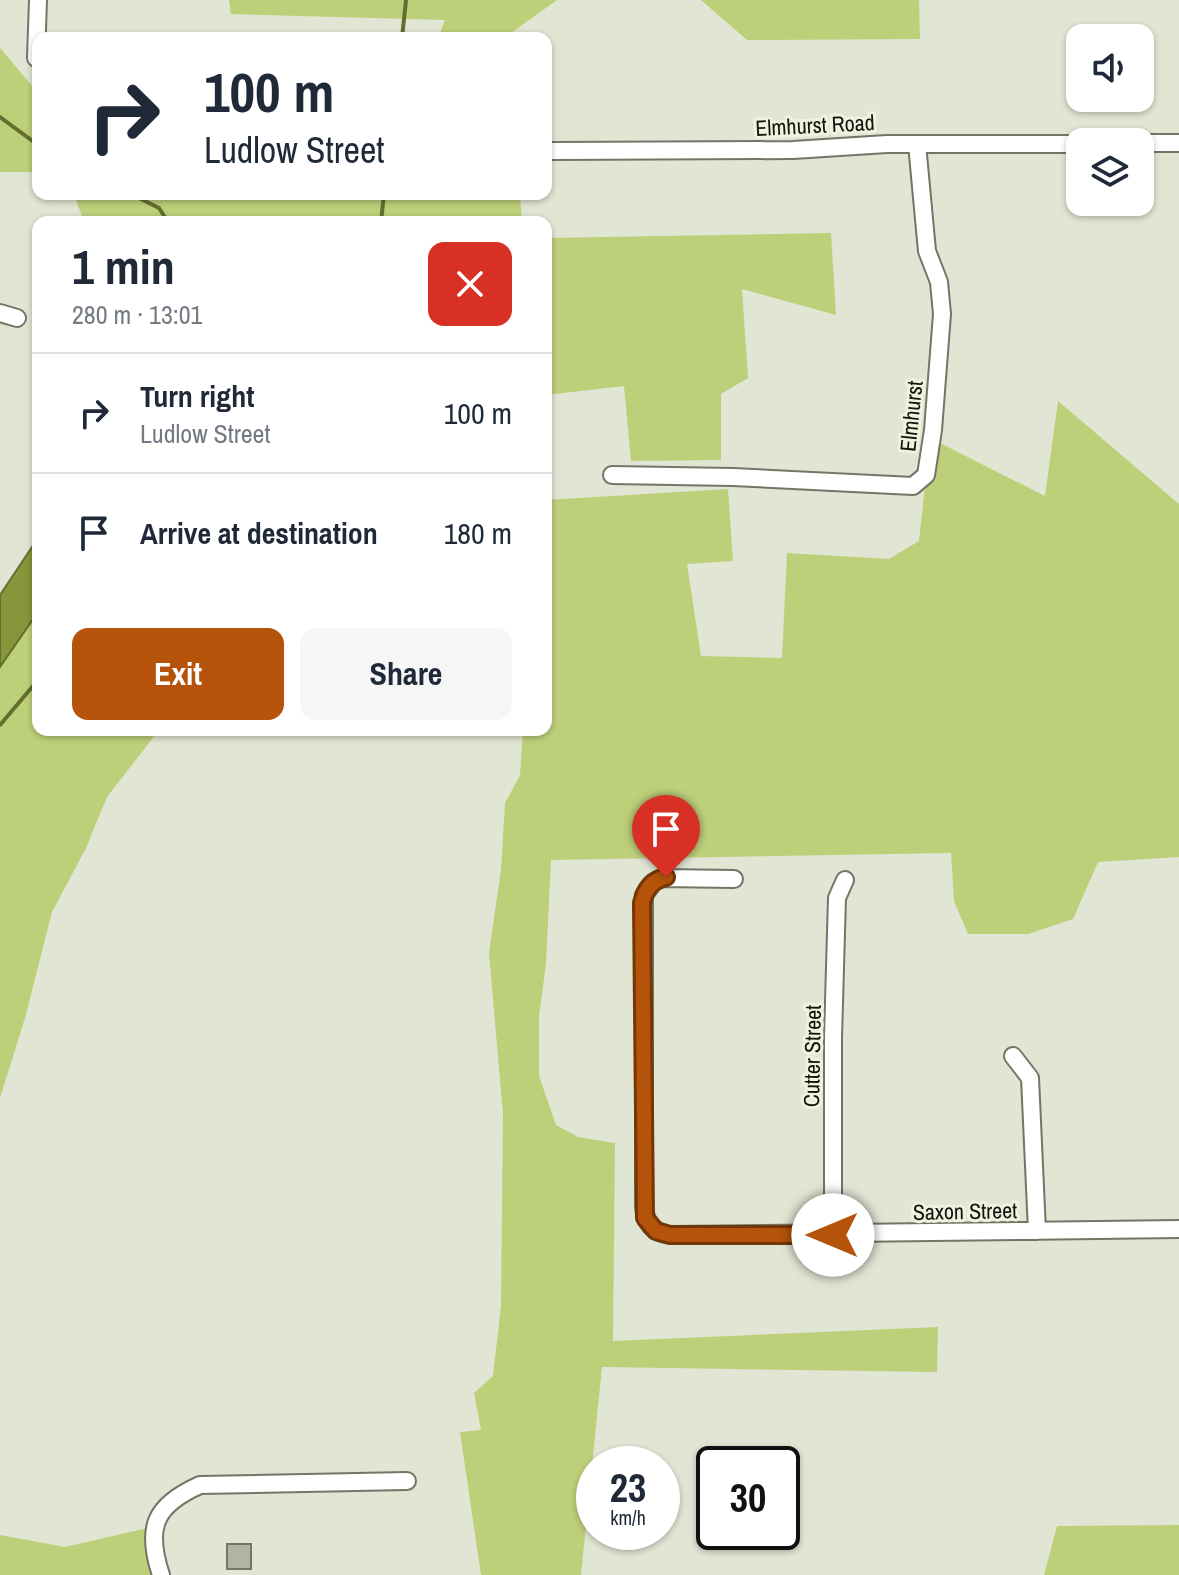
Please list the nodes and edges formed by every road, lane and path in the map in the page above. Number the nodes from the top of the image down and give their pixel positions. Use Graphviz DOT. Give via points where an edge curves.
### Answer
graph roads {
  1 [pos="38,0"];
  2 [pos="37,32"];
  3 [pos="1154,143"];
  4 [pos="1179,143"];
  5 [pos="917,144"];
  6 [pos="1066,144"];
  7 [pos="552,151"];
  8 [pos="0,313"];
  9 [pos="17,318"];
  10 [pos="612,475"];
  11 [pos="734,879"];
  12 [pos="845,880"];
  13 [pos="1013,1056"];
  14 [pos="1179,1229"];
  15 [pos="1037,1231"];
  16 [pos="833,1235"];
  17 [pos="407,1481"];
  18 [pos="161,1575"];
  1 -- 2 [label="street"];
  3 -- 4 [label="street"];
  5 -- 6 [label="street, Elmhurst Road"];
  5 -- 7 [label="street, Elmhurst Road"];
  5 -- 10 [label="street, Elmhurst" via="927,251 939,282 942,314 926,475 913,486"];
  8 -- 9 [label="street"];
  11 -- 16 [label="street, Saxon Street" via="662,878 644,895 645,1218 656,1231 670,1235"];
  12 -- 16 [label="street, Cutter Street" via="837,898"];
  13 -- 15 [label="street" via="1030,1078"];
  14 -- 15 [label="street, Saxon Street"];
  15 -- 16 [label="street, Saxon Street"];
  17 -- 18 [label="street" via="200,1485 173,1497 157,1516 154,1547"];
}
